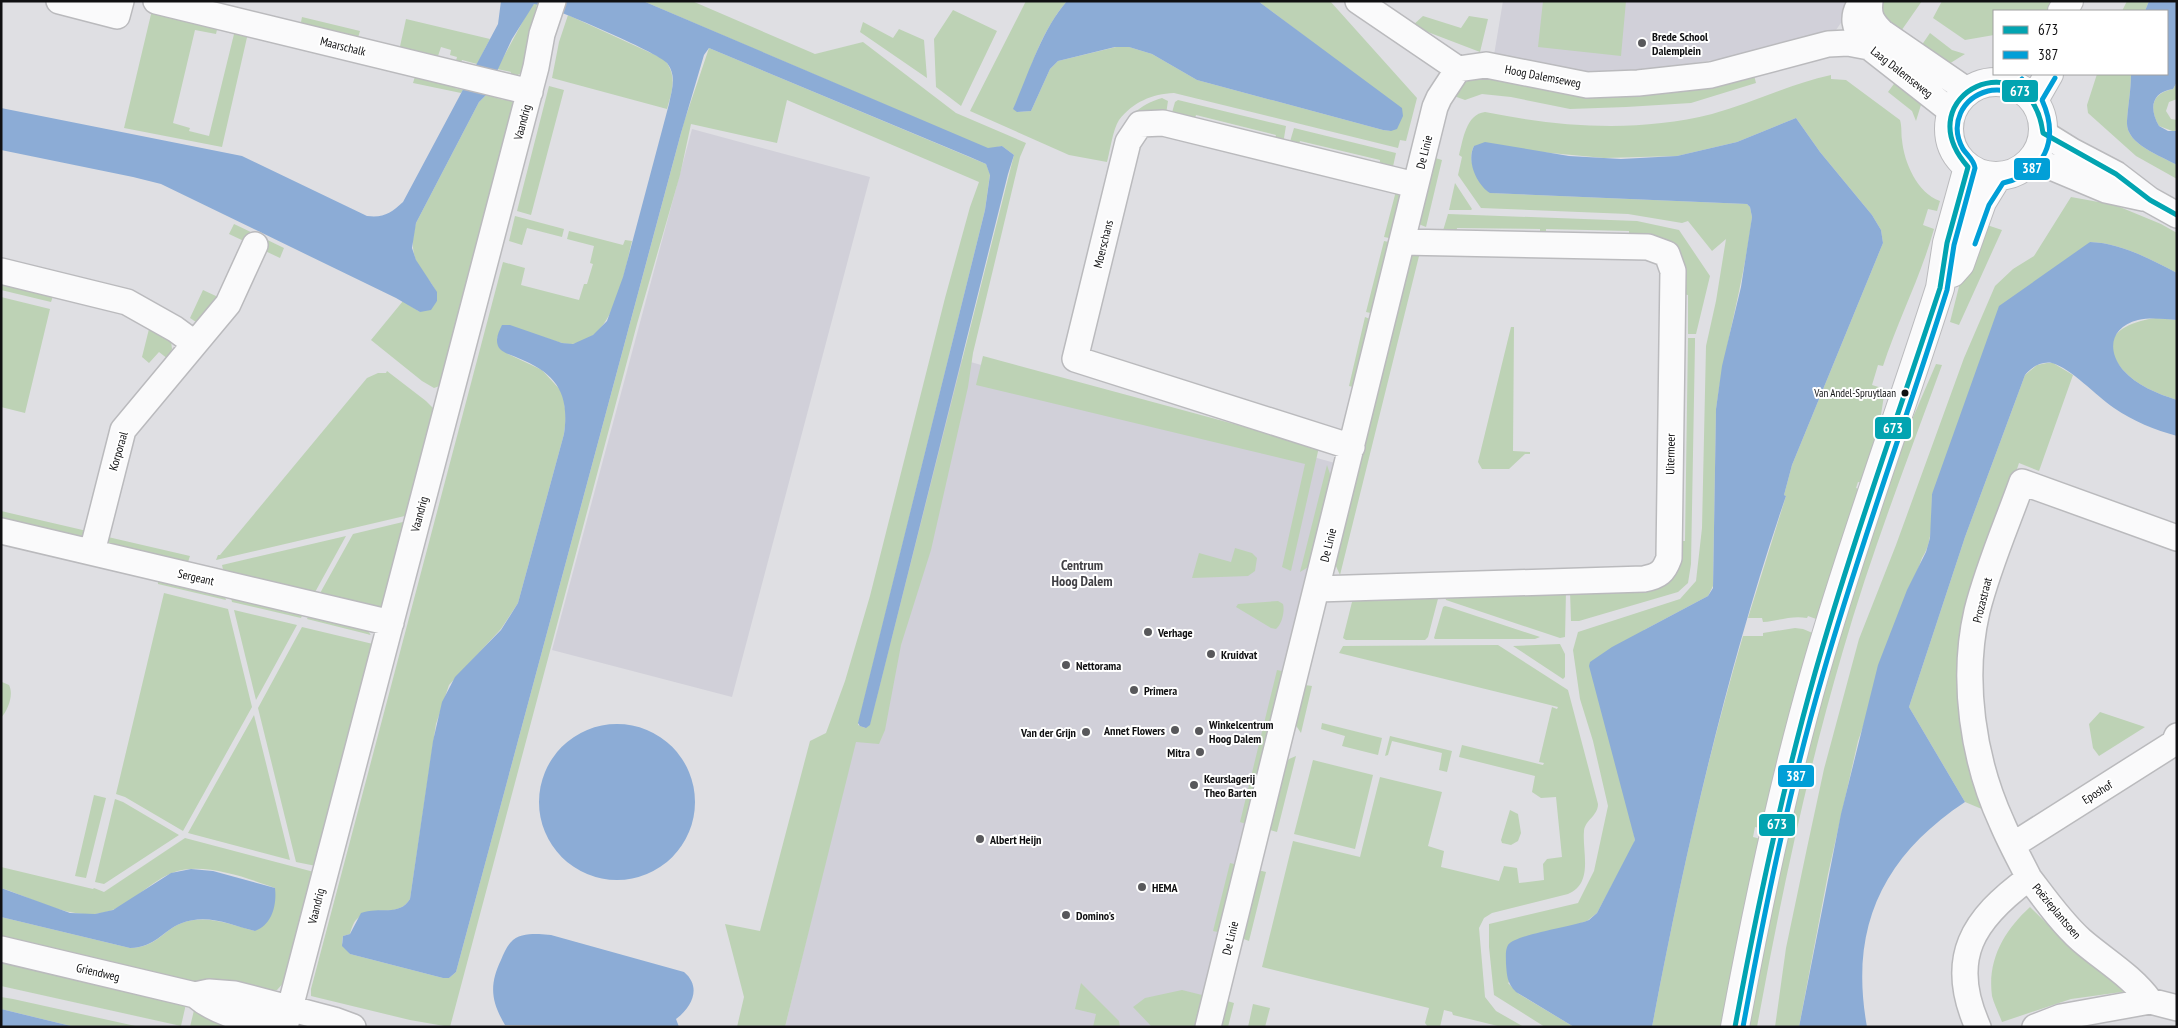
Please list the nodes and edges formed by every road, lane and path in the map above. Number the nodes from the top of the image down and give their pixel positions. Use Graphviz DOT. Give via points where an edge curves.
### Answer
graph roads {
  1 [pos="59,1"];
  2 [pos="120,1"];
  3 [pos="156,1"];
  4 [pos="1358,1"];
  5 [pos="1862,1"];
  6 [pos="1870,1"];
  7 [pos="550,12"];
  8 [pos="1869,37"];
  9 [pos="1458,69"];
  10 [pos="2048,75"];
  11 [pos="2012,78"];
  12 [pos="520,89"];
  13 [pos="1968,90"];
  14 [pos="2034,100"];
  15 [pos="1952,112"];
  16 [pos="2043,133"];
  17 [pos="2032,159"];
  18 [pos="1968,167"];
  19 [pos="1998,176"];
  20 [pos="1415,185"];
  21 [pos="2150,200"];
  22 [pos="2177,215"];
  23 [pos="1402,242"];
  24 [pos="255,245"];
  25 [pos="1,271"];
  26 [pos="1940,288"];
  27 [pos="194,343"];
  28 [pos="1352,447"];
  29 [pos="1,530"];
  30 [pos="2177,538"];
  31 [pos="92,552"];
  32 [pos="1317,589"];
  33 [pos="391,622"];
  34 [pos="2177,736"];
  35 [pos="2014,845"];
  36 [pos="2029,878"];
  37 [pos="1,949"];
  38 [pos="2150,1001"];
  39 [pos="2177,1008"];
  40 [pos="285,1020"];
  41 [pos="353,1027"];
  42 [pos="1208,1027"];
  43 [pos="1735,1027"];
  44 [pos="1978,1027"];
  45 [pos="2035,1027"];
  1 -- 2 [label="street" via="117,16"];
  3 -- 12 [label="street, Maarschalk"];
  4 -- 9 [label="street"];
  5 -- 8 [label="street" via="1854,19"];
  6 -- 8 [label="street, Laag Dalemseweg" via="1868,13 1873,23"];
  7 -- 12 [label="street, Vaandrig"];
  8 -- 9 [label="street, Hoog Dalemseweg" via="1711,75 1638,83 1587,85 1486,65"];
  8 -- 13 [label="street, Laag Dalemseweg"];
  8 -- 15 [label="street, Laag Dalemseweg"];
  9 -- 20 [label="street, De Linie" via="1435,108"];
  10 -- 14 [label="main road"];
  11 -- 13 [label="main road"];
  11 -- 14 [label="main road"];
  12 -- 33 [label="street, Vaandrig"];
  13 -- 15 [label="main road"];
  14 -- 16 [label="main road" via="2043,121"];
  15 -- 18 [label="main road" via="1950,142"];
  16 -- 17 [label="main road" via="2040,147"];
  16 -- 21 [label="street" via="2116,174"];
  17 -- 19 [label="main road" via="2017,171"];
  17 -- 21 [label="street" via="2106,190"];
  18 -- 19 [label="main road" via="1988,176"];
  18 -- 26 [label="main road" via="1947,243"];
  19 -- 26 [label="main road" via="1982,202 1960,264"];
  20 -- 23 [label="street, De Linie"];
  20 -- 28 [label="street, Moerschans" via="1163,123 1140,124 1128,142 1079,341 1075,359"];
  21 -- 22 [label="street"];
  23 -- 28 [label="street, De Linie"];
  23 -- 32 [label="street, Uitermeer" via="1648,247 1666,254 1673,271 1669,558 1657,577 1644,579"];
  24 -- 27 [label="street, Korporaal" via="228,304"];
  25 -- 27 [label="street" via="126,302"];
  26 -- 43 [label="main road" via="1814,674 1766,868"];
  27 -- 31 [label="street, Korporaal" via="122,430"];
  28 -- 32 [label="street, De Linie"];
  29 -- 31 [label="street, Sergeant"];
  30 -- 35 [label="street, Prozastraat" via="2022,482 1976,614 1970,686 1981,768 2002,824"];
  31 -- 33 [label="street, Sergeant"];
  32 -- 42 [label="street, De Linie"];
  33 -- 40 [label="street, Vaandrig"];
  34 -- 35 [label="street, Eposhof" via="2174,743"];
  35 -- 36 [label="street, Prozastraat"];
  36 -- 38 [label="street, Poëzieplantsoen" via="2079,938 2140,987"];
  36 -- 44 [label="street, Poëzieplantsoen" via="1991,910 1970,944 1965,977 1968,1001"];
  37 -- 40 [label="street, Griendweg" via="195,995 206,1005 234,1016"];
  38 -- 39 [label="street"];
  38 -- 45 [label="street" via="2061,1018"];
  40 -- 41 [label="street, Griendweg"];
}
